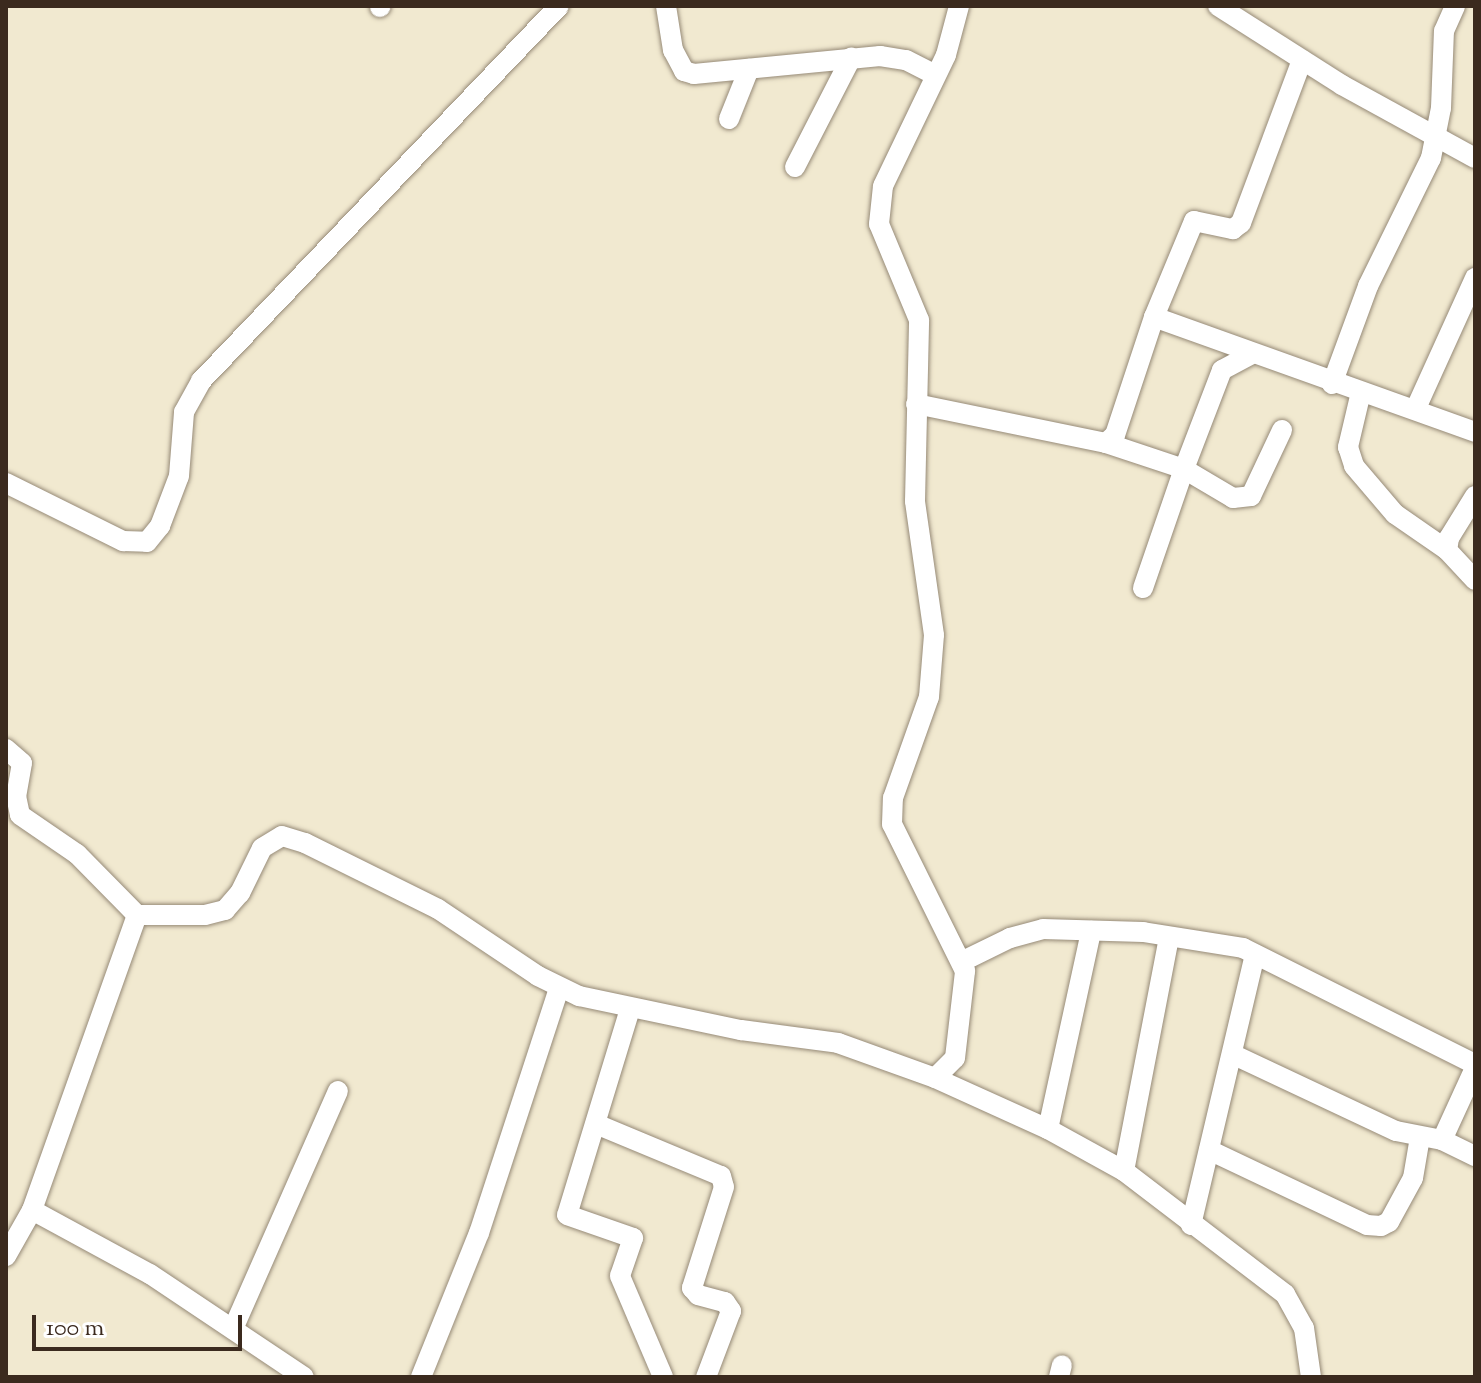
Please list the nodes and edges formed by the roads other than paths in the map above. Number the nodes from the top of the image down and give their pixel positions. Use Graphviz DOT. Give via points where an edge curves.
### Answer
graph roads {
  1 [pos="559,6"];
  2 [pos="666,6"];
  3 [pos="959,6"];
  4 [pos="1218,6"];
  5 [pos="1455,6"];
  6 [pos="851,58"];
  7 [pos="1302,60"];
  8 [pos="749,69"];
  9 [pos="935,75"];
  10 [pos="729,119"];
  11 [pos="1438,135"];
  12 [pos="1475,158"];
  13 [pos="795,167"];
  14 [pos="1475,278"];
  15 [pos="1154,317"];
  16 [pos="1252,354"];
  17 [pos="1332,384"];
  18 [pos="1361,392"];
  19 [pos="916,404"];
  20 [pos="1416,408"];
  21 [pos="1282,430"];
  22 [pos="1475,432"];
  23 [pos="1106,443"];
  24 [pos="1184,469"];
  25 [pos="6,483"];
  26 [pos="1475,496"];
  27 [pos="1447,550"];
  28 [pos="1475,580"];
  29 [pos="1143,588"];
  30 [pos="6,749"];
  31 [pos="137,915"];
  32 [pos="1091,931"];
  33 [pos="1169,937"];
  34 [pos="1255,954"];
  35 [pos="963,961"];
  36 [pos="559,988"];
  37 [pos="630,1009"];
  38 [pos="1232,1054"];
  39 [pos="1475,1066"];
  40 [pos="935,1078"];
  41 [pos="338,1091"];
  42 [pos="596,1124"];
  43 [pos="1048,1129"];
  44 [pos="1420,1137"];
  45 [pos="1442,1140"];
  46 [pos="1209,1150"];
  47 [pos="1475,1156"];
  48 [pos="1124,1171"];
  49 [pos="32,1210"];
  50 [pos="1191,1225"];
  51 [pos="6,1256"];
  52 [pos="233,1329"];
  53 [pos="304,1377"];
  54 [pos="421,1377"];
  55 [pos="663,1377"];
  56 [pos="706,1377"];
  57 [pos="1311,1377"];
  1 -- 25 [label="street" via="201,381 184,412 179,476 160,526 147,542 123,541"];
  2 -- 8 [label="street" via="673,50 684,71 706,75"];
  3 -- 9 [label="street" via="956,32"];
  4 -- 7 [label="street"];
  5 -- 11 [label="street" via="1444,31"];
  6 -- 8 [label="street"];
  6 -- 9 [label="street" via="906,60"];
  6 -- 13 [label="street"];
  7 -- 11 [label="street"];
  7 -- 15 [label="street" via="1241,223 1233,229 1194,221"];
  8 -- 10 [label="street"];
  9 -- 19 [label="street" via="880,204 884,240 919,320"];
  11 -- 12 [label="street"];
  11 -- 17 [label="street" via="1368,286"];
  14 -- 20 [label="street"];
  15 -- 16 [label="street"];
  15 -- 23 [label="street" via="1115,435"];
  16 -- 17 [label="street"];
  16 -- 24 [label="street" via="1222,370"];
  17 -- 18 [label="street"];
  18 -- 20 [label="street"];
  18 -- 27 [label="street" via="1348,447 1354,466 1395,514"];
  19 -- 23 [label="street"];
  19 -- 35 [label="street" via="915,501 934,635 933,667 918,734 893,798 892,824"];
  20 -- 22 [label="street"];
  21 -- 24 [label="street" via="1251,496 1233,498"];
  23 -- 24 [label="street"];
  24 -- 29 [label="street"];
  26 -- 27 [label="street"];
  27 -- 28 [label="street" via="1451,561"];
  30 -- 31 [label="street" via="22,763 16,796 20,815 77,854"];
  31 -- 36 [label="street" via="217,914 240,893 262,848 282,836 294,838 438,909"];
  31 -- 49 [label="street"];
  32 -- 33 [label="street"];
  32 -- 35 [label="street" via="1043,929"];
  32 -- 43 [label="street"];
  33 -- 34 [label="street"];
  33 -- 48 [label="street"];
  34 -- 38 [label="street"];
  34 -- 39 [label="street"];
  35 -- 40 [label="street" via="959,1041 948,1070"];
  36 -- 37 [label="street"];
  36 -- 54 [label="street" via="479,1233"];
  37 -- 40 [label="street" via="838,1043"];
  37 -- 42 [label="street"];
  38 -- 44 [label="street" via="1364,1117"];
  38 -- 46 [label="street"];
  39 -- 45 [label="street"];
  40 -- 43 [label="street"];
  41 -- 52 [label="street"];
  42 -- 55 [label="street" via="567,1215 633,1238 620,1276"];
  42 -- 56 [label="street" via="721,1176 724,1187 692,1288 698,1295 725,1302 731,1311"];
  43 -- 48 [label="street"];
  44 -- 45 [label="street"];
  44 -- 46 [label="street" via="1413,1178 1389,1222 1381,1226 1353,1219"];
  45 -- 47 [label="street"];
  46 -- 50 [label="street"];
  48 -- 50 [label="street"];
  49 -- 51 [label="street"];
  49 -- 52 [label="street" via="134,1264"];
  50 -- 57 [label="street" via="1285,1294 1304,1328"];
  52 -- 53 [label="street"];
}
